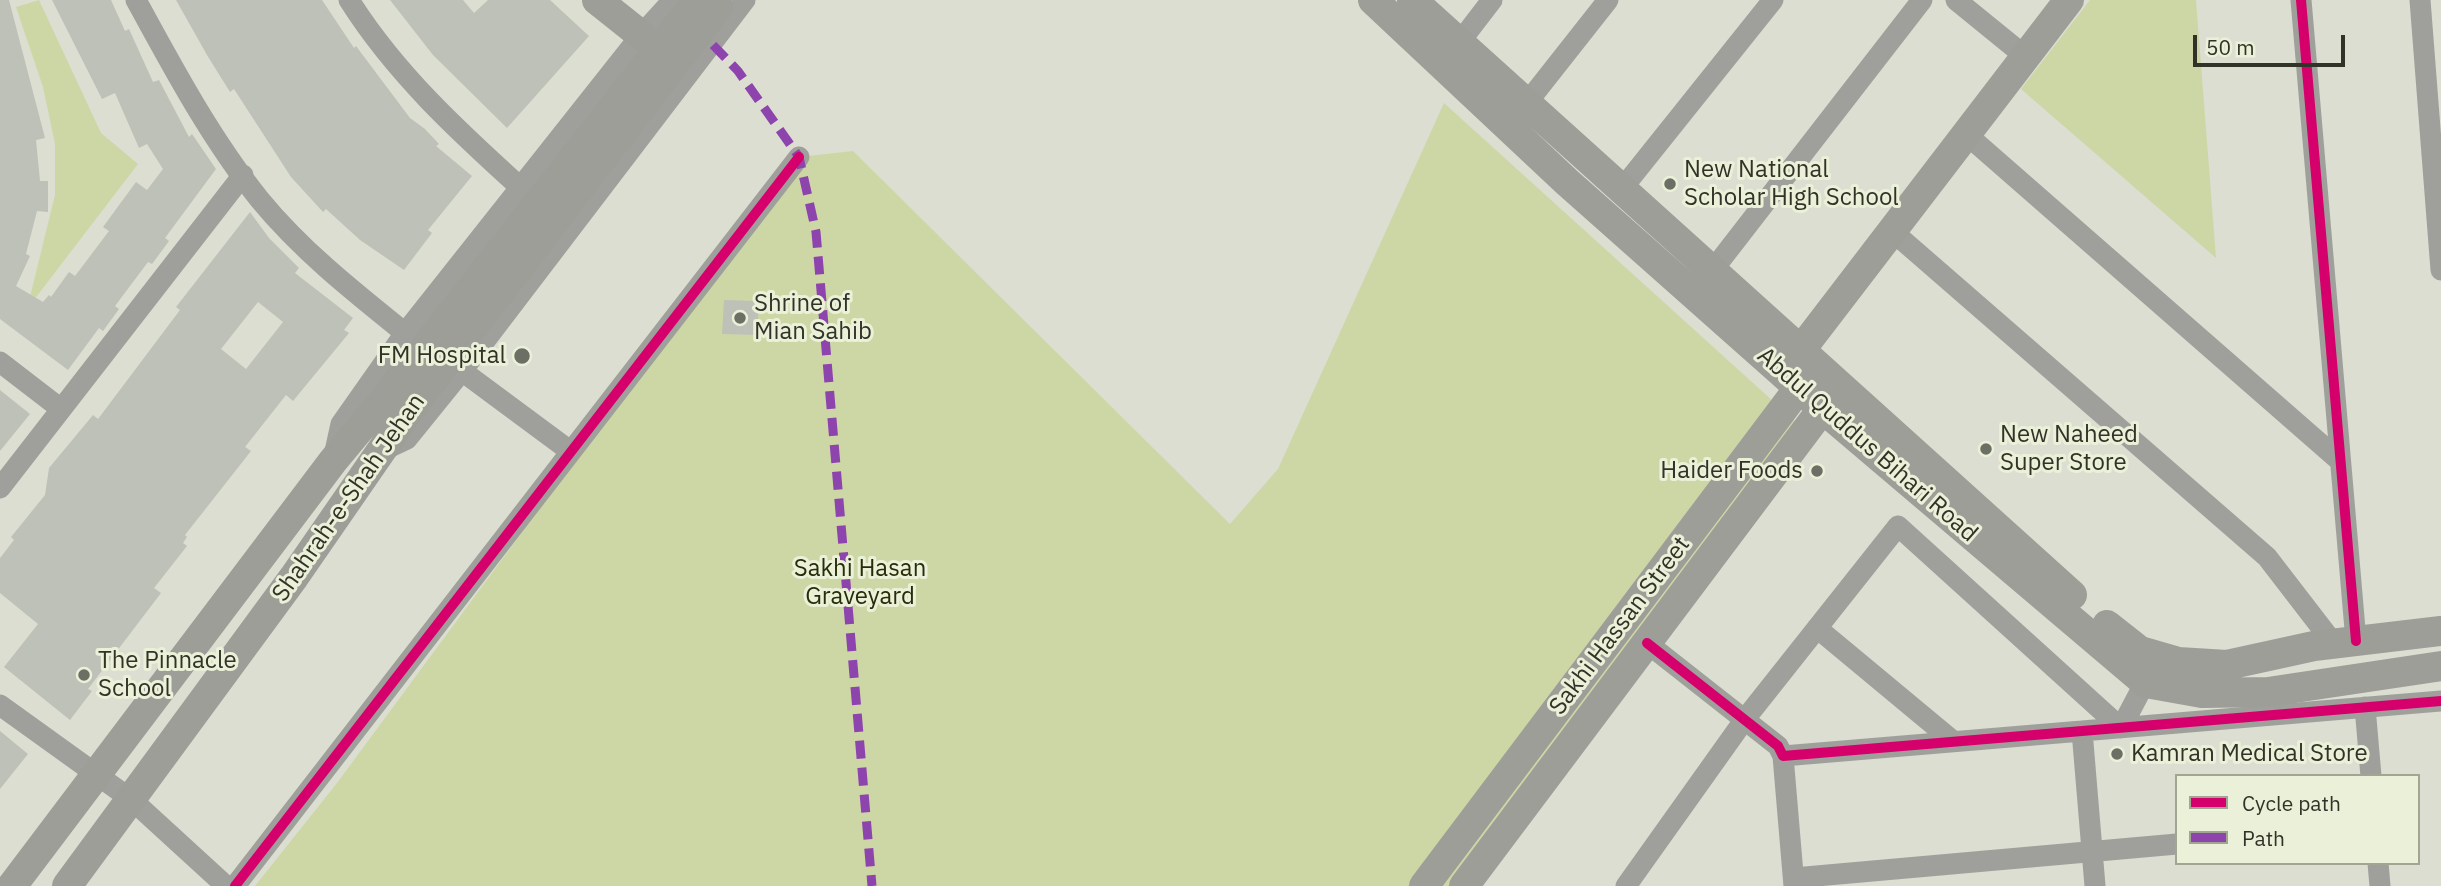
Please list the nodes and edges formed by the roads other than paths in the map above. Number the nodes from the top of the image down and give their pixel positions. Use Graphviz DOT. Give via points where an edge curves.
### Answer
graph roads {
  1 [pos="136,0"];
  2 [pos="349,0"];
  3 [pos="597,0"];
  4 [pos="698,0"];
  5 [pos="723,0"];
  6 [pos="745,0"];
  7 [pos="1373,0"];
  8 [pos="1412,0"];
  9 [pos="1492,0"];
  10 [pos="1608,0"];
  11 [pos="1773,0"];
  12 [pos="1922,0"];
  13 [pos="1956,0"];
  14 [pos="2069,0"];
  15 [pos="2301,0"];
  16 [pos="2420,0"];
  17 [pos="670,4"];
  18 [pos="641,35"];
  19 [pos="1459,43"];
  20 [pos="713,45"];
  21 [pos="2025,57"];
  22 [pos="1526,104"];
  23 [pos="1966,134"];
  24 [pos="799,157"];
  25 [pos="243,175"];
  26 [pos="521,188"];
  27 [pos="1621,190"];
  28 [pos="1892,231"];
  29 [pos="2441,270"];
  30 [pos="1712,271"];
  31 [pos="405,333"];
  32 [pos="0,362"];
  33 [pos="1805,368"];
  34 [pos="462,371"];
  35 [pos="1831,397"];
  36 [pos="398,404"];
  37 [pos="61,409"];
  38 [pos="570,451"];
  39 [pos="378,453"];
  40 [pos="333,461"];
  41 [pos="2340,461"];
  42 [pos="0,488"];
  43 [pos="1817,628"];
  44 [pos="2441,631"];
  45 [pos="2345,642"];
  46 [pos="1647,643"];
  47 [pos="2158,656"];
  48 [pos="2441,666"];
  49 [pos="2146,683"];
  50 [pos="2441,701"];
  51 [pos="0,705"];
  52 [pos="2365,707"];
  53 [pos="1745,719"];
  54 [pos="2122,728"];
  55 [pos="2082,731"];
  56 [pos="1953,741"];
  57 [pos="1783,756"];
  58 [pos="97,774"];
  59 [pos="2371,774"];
  60 [pos="132,800"];
  61 [pos="2175,844"];
  62 [pos="2092,852"];
  63 [pos="2378,865"];
  64 [pos="1794,882"];
  65 [pos="12,886"];
  66 [pos="67,886"];
  67 [pos="226,886"];
  68 [pos="235,886"];
  69 [pos="1424,886"];
  70 [pos="1465,886"];
  71 [pos="1626,886"];
  72 [pos="2095,886"];
  73 [pos="2381,886"];
  1 -- 25 [label="street" via="180,81"];
  2 -- 26 [label="street" via="422,96"];
  3 -- 18 [label="main road"];
  4 -- 36 [label="main road, Shahrah-e-Shah Jehan, bridge"];
  5 -- 36 [label="main road, Shahrah-e-Shah Jehan, bridge"];
  6 -- 20 [label="street"];
  7 -- 33 [label="main road, Abdul Quddus Bihari Road" via="1567,182"];
  8 -- 19 [label="main road, Abdul Quddus Bihari Road"];
  9 -- 19 [label="street"];
  10 -- 22 [label="street"];
  11 -- 27 [label="street"];
  12 -- 30 [label="street"];
  13 -- 21 [label="street"];
  14 -- 21 [label="main road, Sakhi Hassan Street"];
  15 -- 41 [label="street"];
  16 -- 29 [label="street"];
  17 -- 18 [label="street"];
  17 -- 20 [label="street"];
  18 -- 26 [label="street"];
  19 -- 22 [label="main road, Abdul Quddus Bihari Road"];
  20 -- 34 [label="street"];
  21 -- 23 [label="main road, Sakhi Hassan Street"];
  22 -- 27 [label="main road, Abdul Quddus Bihari Road"];
  23 -- 28 [label="main road, Sakhi Hassan Street"];
  23 -- 41 [label="street"];
  24 -- 38 [label="street"];
  25 -- 31 [label="street" via="260,200 334,276"];
  25 -- 37 [label="street"];
  26 -- 31 [label="street"];
  27 -- 30 [label="main road, Abdul Quddus Bihari Road"];
  28 -- 33 [label="main road, Sakhi Hassan Street"];
  28 -- 45 [label="street" via="2267,557"];
  30 -- 33 [label="main road, Abdul Quddus Bihari Road"];
  31 -- 40 [label="street" via="341,424"];
  32 -- 37 [label="street"];
  33 -- 35 [label="main road, Abdul Quddus Bihari Road"];
  33 -- 69 [label="main road, Sakhi Hassan Street"];
  34 -- 38 [label="street"];
  34 -- 39 [label="street" via="407,439"];
  35 -- 46 [label="main road, Sakhi Hassan Street"];
  35 -- 47 [label="main road, Abdul Quddus Bihari Road" via="2097,617 2140,651"];
  35 -- 49 [label="main road, Abdul Quddus Bihari Road"];
  36 -- 39 [label="main road, Shahrah-e-Shah Jehan"];
  36 -- 40 [label="main road, Shahrah-e-Shah Jehan"];
  37 -- 42 [label="street"];
  38 -- 68 [label="street"];
  39 -- 60 [label="main road, Shahrah-e-Shah Jehan"];
  40 -- 58 [label="main road, Shahrah-e-Shah Jehan"];
  41 -- 45 [label="street"];
  43 -- 53 [label="street"];
  43 -- 54 [label="street" via="1898,526"];
  43 -- 56 [label="street"];
  44 -- 45 [label="main road, Abdul Quddus Bihari Road"];
  45 -- 47 [label="main road, Abdul Quddus Bihari Road" via="2227,665"];
  46 -- 53 [label="street"];
  46 -- 70 [label="main road, Sakhi Hassan Street"];
  47 -- 49 [label="street"];
  48 -- 49 [label="main road" via="2268,692 2202,693"];
  49 -- 54 [label="street"];
  50 -- 52 [label="street"];
  51 -- 58 [label="street"];
  52 -- 54 [label="street"];
  52 -- 59 [label="street"];
  53 -- 57 [label="street" via="1778,746"];
  53 -- 71 [label="street"];
  54 -- 55 [label="street"];
  55 -- 56 [label="street"];
  55 -- 62 [label="street"];
  56 -- 57 [label="street"];
  57 -- 64 [label="street"];
  58 -- 60 [label="street"];
  58 -- 65 [label="main road, Shahrah-e-Shah Jehan"];
  60 -- 66 [label="main road, Shahrah-e-Shah Jehan"];
  60 -- 67 [label="street"];
  61 -- 62 [label="street"];
  62 -- 64 [label="street"];
  62 -- 72 [label="street"];
  63 -- 73 [label="street"];
}
